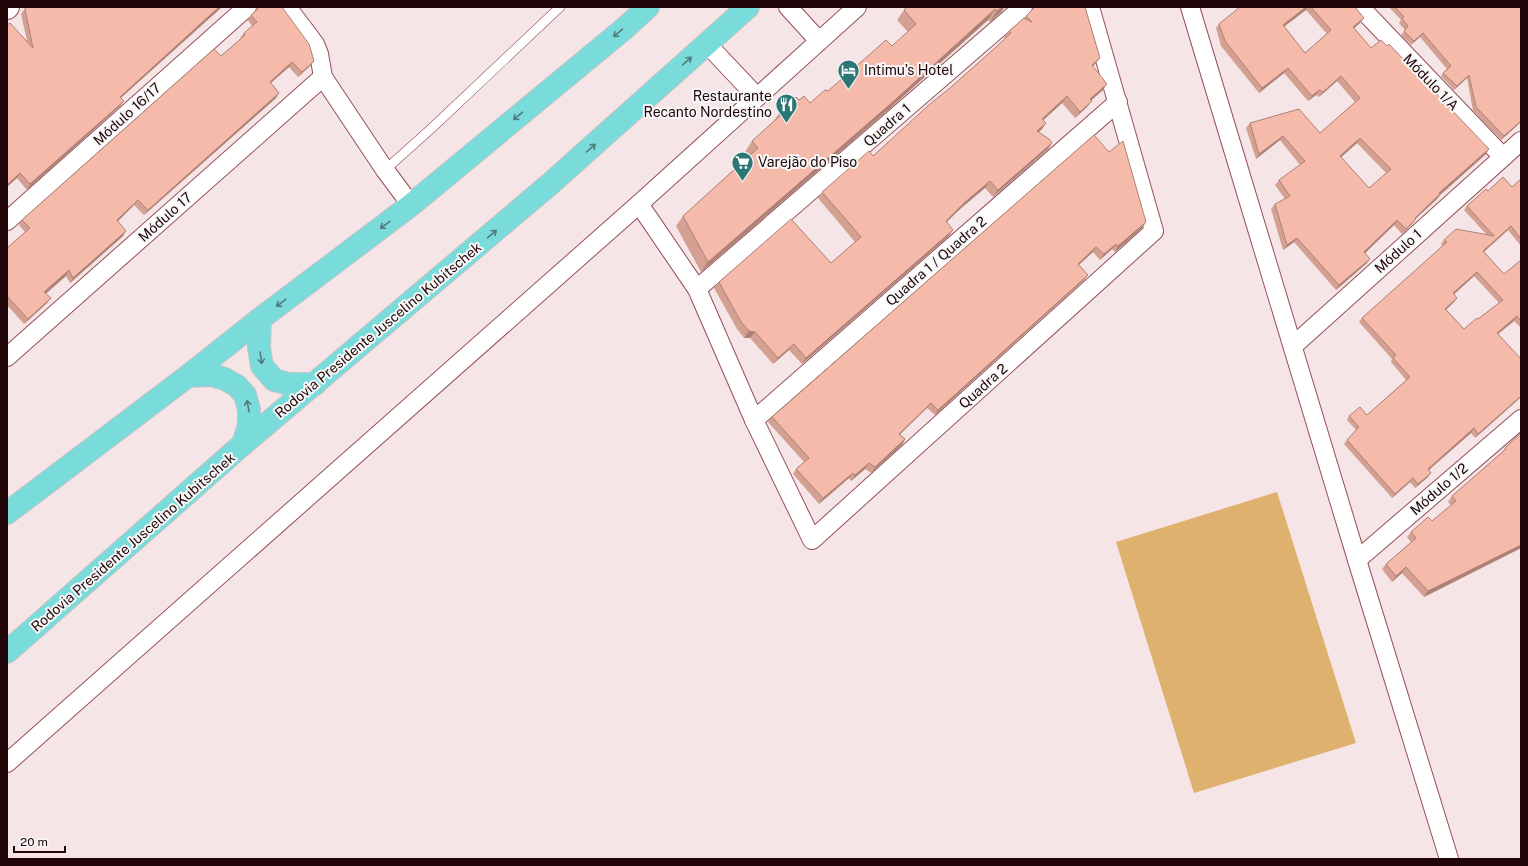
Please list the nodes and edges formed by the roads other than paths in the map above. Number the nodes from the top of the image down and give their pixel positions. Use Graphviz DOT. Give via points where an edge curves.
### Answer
graph roads {
  1 [pos="247,7"];
  2 [pos="286,7"];
  3 [pos="560,7"];
  4 [pos="648,7"];
  5 [pos="748,7"];
  6 [pos="788,7"];
  7 [pos="857,7"];
  8 [pos="1023,7"];
  9 [pos="1090,7"];
  10 [pos="1190,7"];
  11 [pos="1361,7"];
  12 [pos="819,41"];
  13 [pos="707,44"];
  14 [pos="324,76"];
  15 [pos="757,97"];
  16 [pos="1118,102"];
  17 [pos="1521,141"];
  18 [pos="1503,156"];
  19 [pos="386,170"];
  20 [pos="639,204"];
  21 [pos="411,205"];
  22 [pos="7,221"];
  23 [pos="697,289"];
  24 [pos="260,319"];
  25 [pos="1293,346"];
  26 [pos="7,357"];
  27 [pos="188,376"];
  28 [pos="315,384"];
  29 [pos="1521,419"];
  30 [pos="754,420"];
  31 [pos="243,444"];
  32 [pos="7,513"];
  33 [pos="1357,560"];
  34 [pos="7,652"];
  35 [pos="7,763"];
  36 [pos="1449,859"];
  1 -- 22 [label="street, Módulo 16/17"];
  2 -- 14 [label="street" via="315,44"];
  3 -- 19 [label="lane"];
  4 -- 21 [label="highway, one-way"];
  5 -- 13 [label="highway, Rodovia Presidente Juscelino Kubitschek"];
  6 -- 12 [label="street"];
  7 -- 12 [label="street"];
  8 -- 23 [label="street, Quadra 1"];
  9 -- 16 [label="street"];
  10 -- 25 [label="street"];
  11 -- 18 [label="street, Módulo 1/A"];
  12 -- 15 [label="street"];
  13 -- 15 [label="street"];
  28 -- 13 [label="highway, Rodovia Presidente Juscelino Kubitschek, one-way" via="550,184"];
  14 -- 19 [label="street"];
  14 -- 26 [label="street, Módulo 17"];
  15 -- 20 [label="street"];
  16 -- 30 [label="street, Quadra 1 / Quadra 2"];
  16 -- 30 [label="street, Quadra 2" via="1154,231 812,540"];
  17 -- 18 [label="street, Módulo 1"];
  18 -- 25 [label="street, Módulo 1"];
  19 -- 21 [label="street"];
  20 -- 23 [label="street"];
  20 -- 35 [label="street"];
  21 -- 24 [label="highway, one-way"];
  23 -- 30 [label="street"];
  24 -- 27 [label="highway"];
  24 -- 28 [label="highway, one-way" via="259,348 262,366 274,380 290,384"];
  25 -- 33 [label="street"];
  31 -- 27 [label="highway, one-way" via="249,425 249,409 245,395 237,386 212,375"];
  27 -- 32 [label="highway"];
  28 -- 31 [label="highway, Rodovia Presidente Juscelino Kubitschek"];
  29 -- 33 [label="street, Módulo 1/2"];
  31 -- 34 [label="highway, Rodovia Presidente Juscelino Kubitschek"];
  33 -- 36 [label="street"];
}
